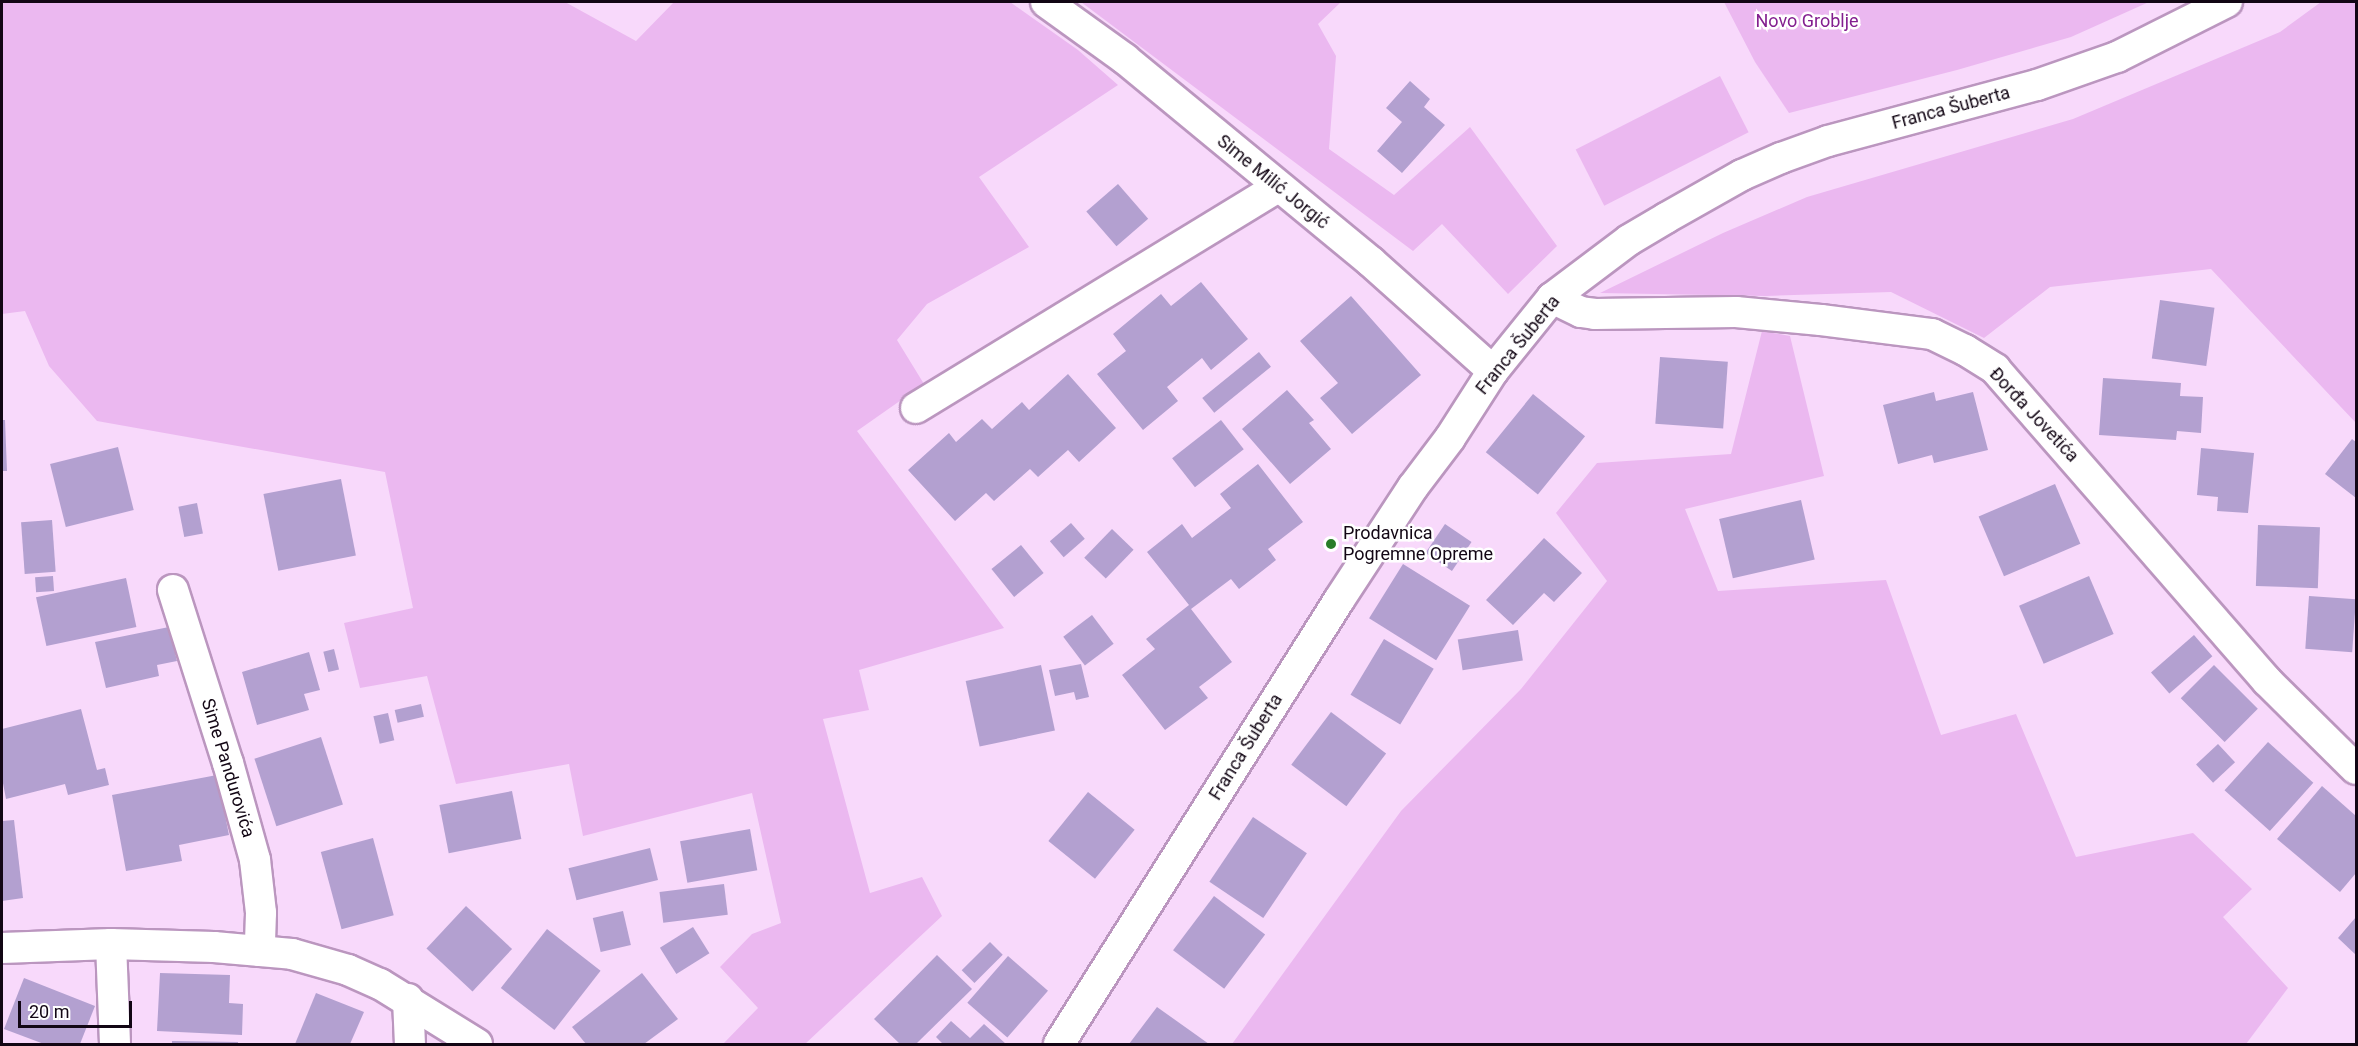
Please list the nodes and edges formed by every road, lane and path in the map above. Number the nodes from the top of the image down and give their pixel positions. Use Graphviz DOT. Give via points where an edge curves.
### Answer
graph roads {
  1 [pos="1046,2"];
  2 [pos="2227,2"];
  3 [pos="1278,187"];
  4 [pos="1552,298"];
  5 [pos="1492,371"];
  6 [pos="916,408"];
  7 [pos="173,590"];
  8 [pos="2356,770"];
  9 [pos="111,944"];
  10 [pos="2,948"];
  11 [pos="260,951"];
  12 [pos="408,999"];
  13 [pos="115,1044"];
  14 [pos="410,1044"];
  15 [pos="477,1044"];
  16 [pos="1059,1044"];
  1 -- 3 [label="street, Sime Milić Jorgić" via="1125,59"];
  2 -- 4 [label="street, Franca Šuberta" via="2117,57 2037,85 1828,141 1742,175 1629,240"];
  3 -- 5 [label="street, Sime Milić Jorgić" via="1370,261"];
  3 -- 6 [label="street"];
  4 -- 5 [label="street, Franca Šuberta"];
  4 -- 8 [label="street, Đorđa Jovetića" via="1581,312 1595,314 1736,312 1832,321 1932,334 1965,350 1995,369 2267,681"];
  5 -- 16 [label="street, Franca Šuberta" via="1339,600"];
  7 -- 11 [label="street, Sime Pandurovića" via="255,860 261,913"];
  9 -- 10 [label="street"];
  9 -- 11 [label="street"];
  9 -- 13 [label="street"];
  11 -- 12 [label="street" via="292,954 348,970"];
  12 -- 14 [label="street"];
  12 -- 15 [label="street"];
}
